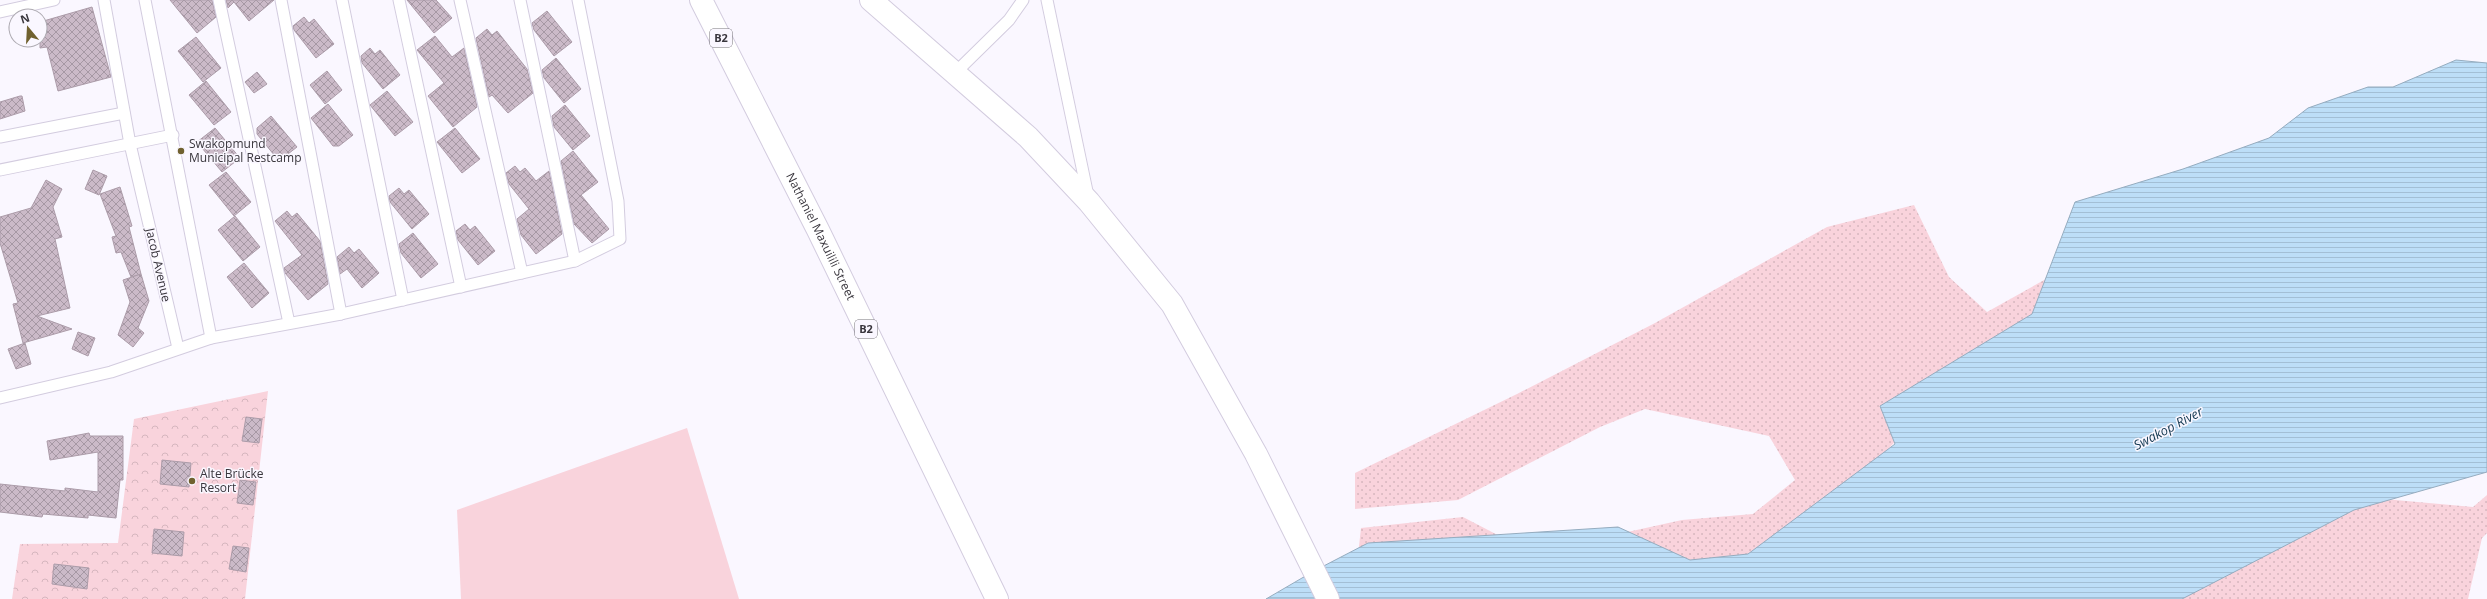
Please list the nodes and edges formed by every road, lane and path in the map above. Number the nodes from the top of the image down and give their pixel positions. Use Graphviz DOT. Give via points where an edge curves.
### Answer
graph roads {
  1 [pos="54,0"];
  2 [pos="104,0"];
  3 [pos="145,0"];
  4 [pos="219,0"];
  5 [pos="280,0"];
  6 [pos="342,0"];
  7 [pos="400,0"];
  8 [pos="460,0"];
  9 [pos="520,0"];
  10 [pos="578,0"];
  11 [pos="701,0"];
  12 [pos="871,0"];
  13 [pos="1024,0"];
  14 [pos="1047,0"];
  15 [pos="0,12"];
  16 [pos="955,73"];
  17 [pos="124,113"];
  18 [pos="172,135"];
  19 [pos="0,137"];
  20 [pos="130,144"];
  21 [pos="0,170"];
  22 [pos="1089,202"];
  23 [pos="575,261"];
  24 [pos="522,273"];
  25 [pos="461,287"];
  26 [pos="403,300"];
  27 [pos="341,314"];
  28 [pos="289,323"];
  29 [pos="211,338"];
  30 [pos="178,348"];
  31 [pos="0,398"];
  32 [pos="993,591"];
  33 [pos="1328,599"];
  1 -- 15 [label="lane"];
  2 -- 17 [label="lane, Jacob Avenue"];
  3 -- 18 [label="lane"];
  4 -- 28 [label="lane"];
  5 -- 27 [label="lane"];
  6 -- 26 [label="lane"];
  7 -- 25 [label="lane"];
  8 -- 24 [label="lane"];
  9 -- 23 [label="lane"];
  10 -- 23 [label="lane" via="618,201 620,239"];
  11 -- 32 [label="main road, Nathaniel Maxuilili Street / B2" via="818,230"];
  12 -- 16 [label="main road"];
  13 -- 16 [label="lane" via="1009,20"];
  14 -- 22 [label="lane"];
  16 -- 22 [label="main road" via="1028,137"];
  17 -- 19 [label="lane"];
  17 -- 20 [label="lane, Jacob Avenue"];
  18 -- 20 [label="lane"];
  18 -- 29 [label="lane"];
  20 -- 21 [label="lane"];
  20 -- 30 [label="lane, Jacob Avenue"];
  22 -- 33 [label="main road" via="1172,304 1256,454"];
  23 -- 24 [label="lane"];
  24 -- 25 [label="lane"];
  25 -- 26 [label="lane"];
  26 -- 27 [label="lane"];
  27 -- 28 [label="lane"];
  28 -- 29 [label="lane"];
  29 -- 30 [label="lane"];
  30 -- 31 [label="lane" via="111,372"];
}
